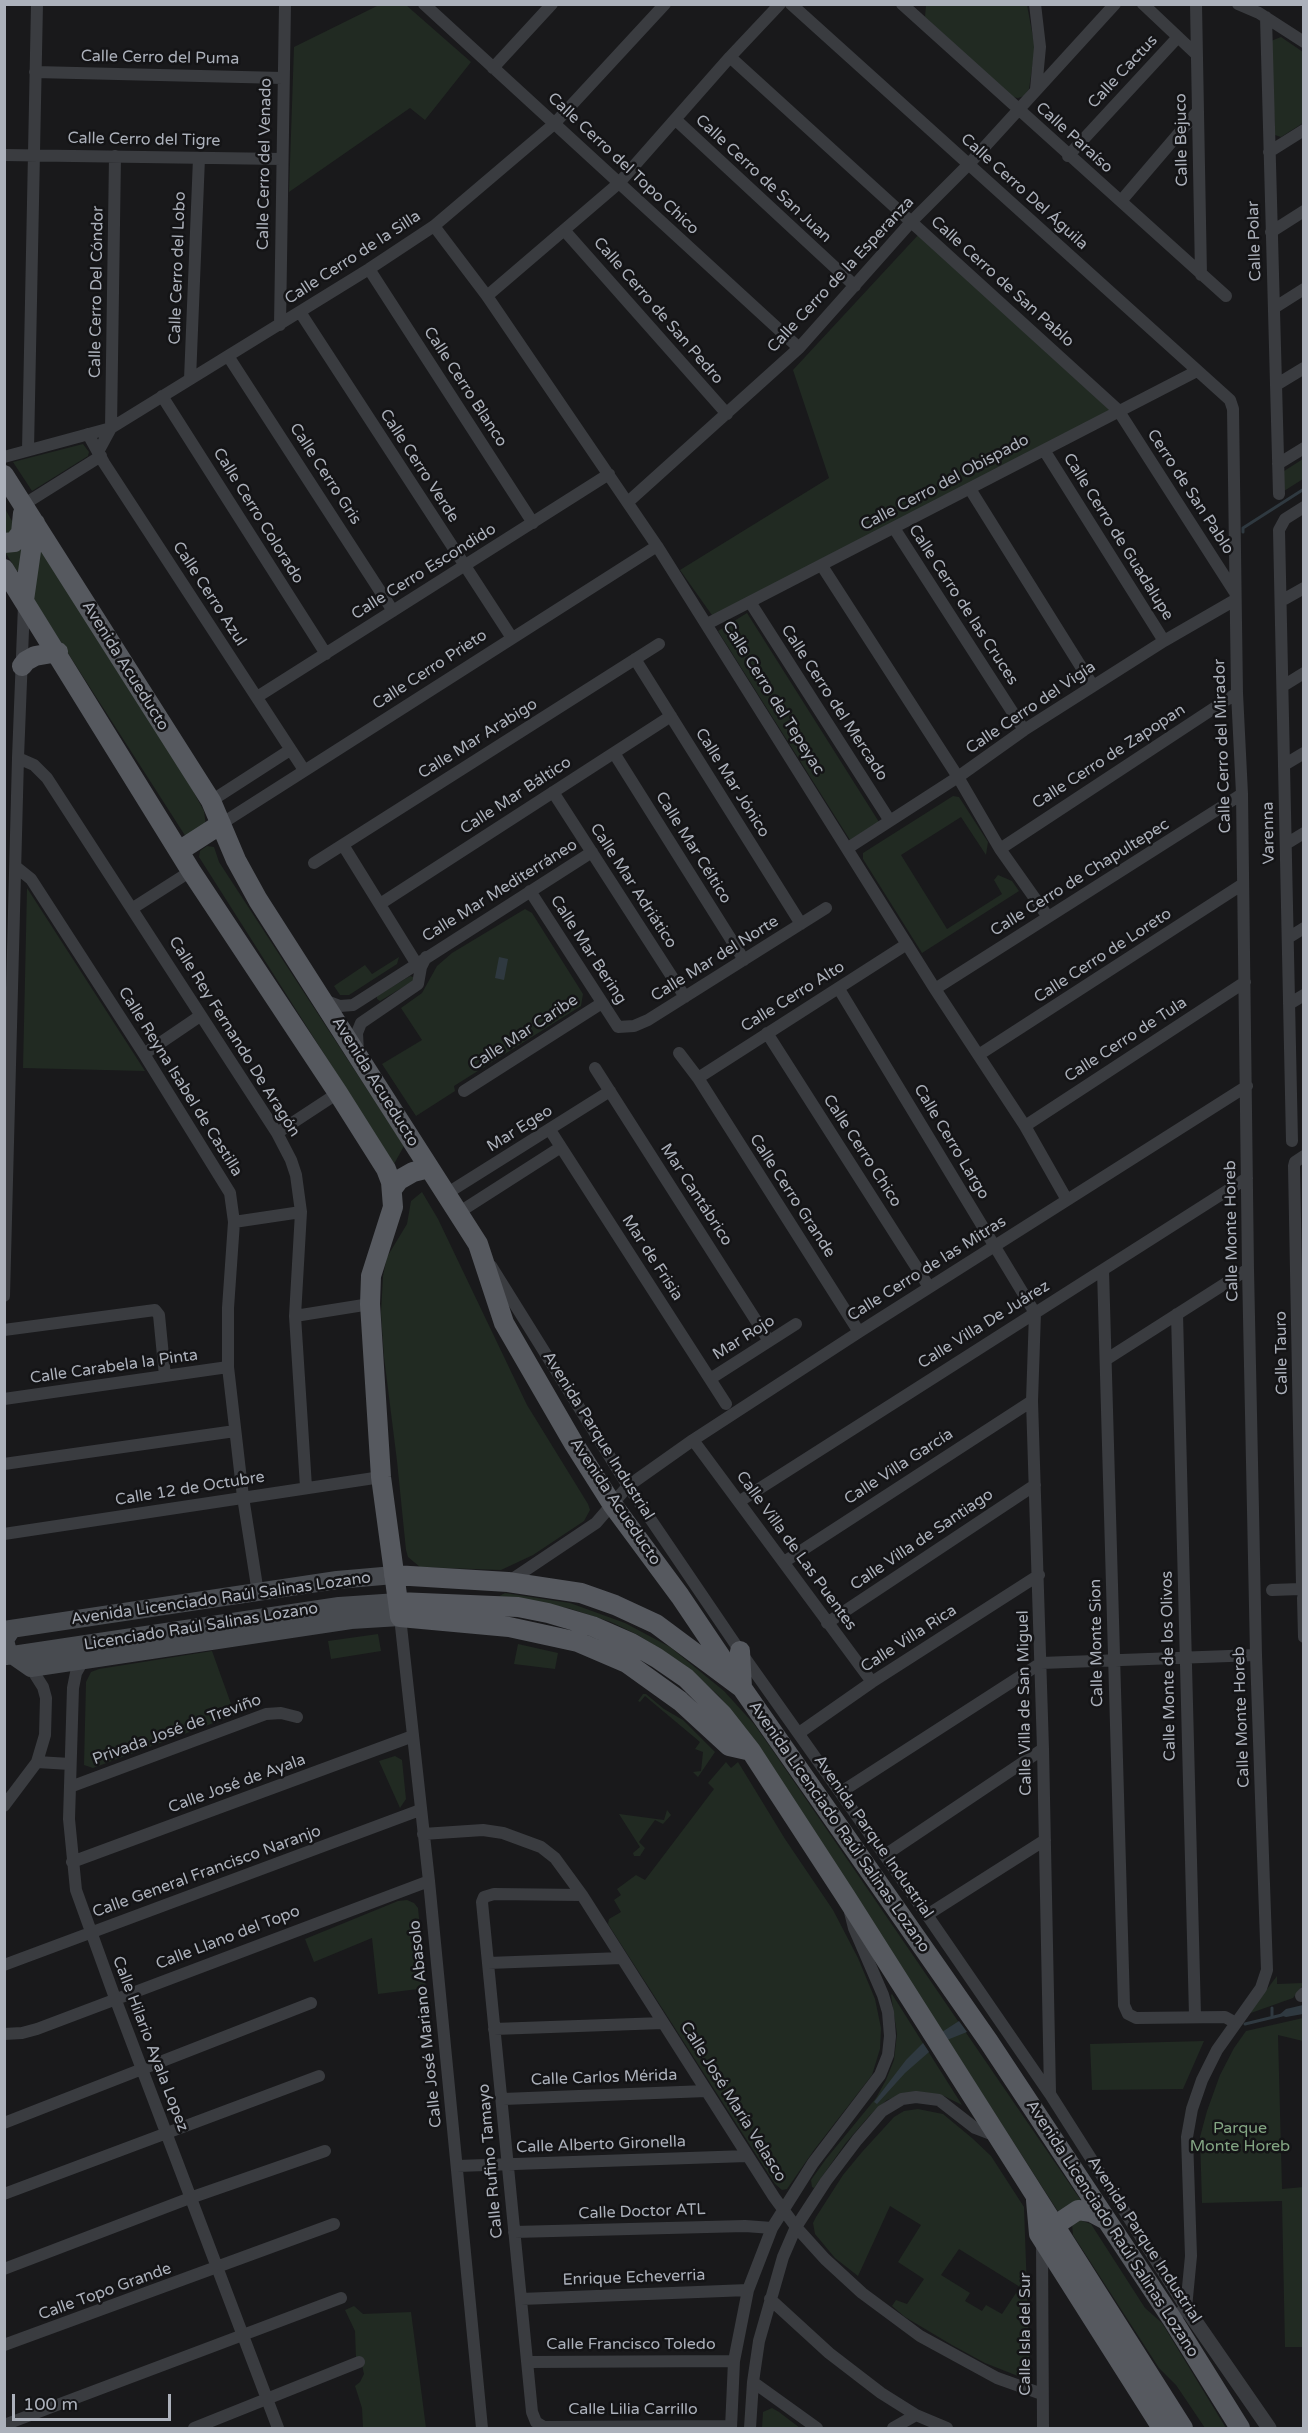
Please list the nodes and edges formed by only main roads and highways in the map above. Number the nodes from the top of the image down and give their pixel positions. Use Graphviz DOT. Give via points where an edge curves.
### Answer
graph roads {
  1 [pos="4,475"];
  2 [pos="23,505"];
  3 [pos="35,523"];
  4 [pos="4,543"];
  5 [pos="4,568"];
  6 [pos="24,600"];
  7 [pos="58,652"];
  8 [pos="22,666"];
  9 [pos="221,824"];
  10 [pos="179,851"];
  11 [pos="417,1148"];
  12 [pos="429,1168"];
  13 [pos="386,1169"];
  14 [pos="393,1188"];
  15 [pos="394,1575"];
  16 [pos="508,1582"];
  17 [pos="436,1603"];
  18 [pos="399,1610"];
  19 [pos="8,1630"];
  20 [pos="740,1651"];
  21 [pos="8,1656"];
  22 [pos="742,1688"];
  23 [pos="751,1751"];
  24 [pos="1106,2220"];
  25 [pos="1048,2233"];
  26 [pos="1162,2428"];
  27 [pos="1183,2428"];
  28 [pos="1240,2428"];
  1 -- 2 [label="main road, Avenida Acueducto"];
  2 -- 3 [label="main road, Avenida Acueducto"];
  2 -- 4 [label="main road" via="21,533 14,542"];
  3 -- 6 [label="main road"];
  3 -- 9 [label="main road, Avenida Acueducto" via="211,801"];
  5 -- 6 [label="main road"];
  6 -- 7 [label="main road"];
  7 -- 8 [label="main road" via="36,656"];
  7 -- 10 [label="main road"];
  9 -- 10 [label="main road"];
  9 -- 11 [label="main road, Avenida Acueducto" via="258,899"];
  10 -- 13 [label="main road"];
  11 -- 12 [label="main road, Avenida Acueducto"];
  11 -- 13 [label="main road" via="406,1166"];
  12 -- 14 [label="main road" via="413,1172"];
  12 -- 22 [label="main road, Avenida Acueducto" via="478,1245 504,1323 574,1444"];
  13 -- 14 [label="main road"];
  14 -- 15 [label="main road" via="393,1207 371,1276 370,1304 381,1477"];
  15 -- 16 [label="main road, Avenida Licenciado Raúl Salinas Lozano"];
  15 -- 18 [label="main road"];
  15 -- 19 [label="main road, Avenida Licenciado Raúl Salinas Lozano" via="337,1580"];
  16 -- 17 [label="main road" via="484,1597 444,1598"];
  16 -- 22 [label="main road, Avenida Licenciado Raúl Salinas Lozano" via="575,1591 639,1616"];
  17 -- 18 [label="main road"];
  17 -- 23 [label="main road, Avenida Licenciado Raúl Salinas Lozano" via="548,1612 631,1643 686,1678"];
  18 -- 21 [label="main road, Licenciado Raúl Salinas Lozano" via="339,1606"];
  18 -- 21 [label="main road" via="31,1668"];
  18 -- 23 [label="main road" via="509,1627 578,1642 607,1653 692,1711 729,1746"];
  19 -- 21 [label="main road"];
  20 -- 22 [label="main road"];
  22 -- 24 [label="main road, Avenida Licenciado Raúl Salinas Lozano" via="989,2042"];
  23 -- 25 [label="main road, Avenida Licenciado Raúl Salinas Lozano" via="1035,2197"];
  24 -- 25 [label="main road" via="1078,2210"];
  24 -- 28 [label="main road, Avenida Licenciado Raúl Salinas Lozano" via="1179,2313"];
  25 -- 26 [label="main road"];
  25 -- 27 [label="main road, Avenida Licenciado Raúl Salinas Lozano"];
}
